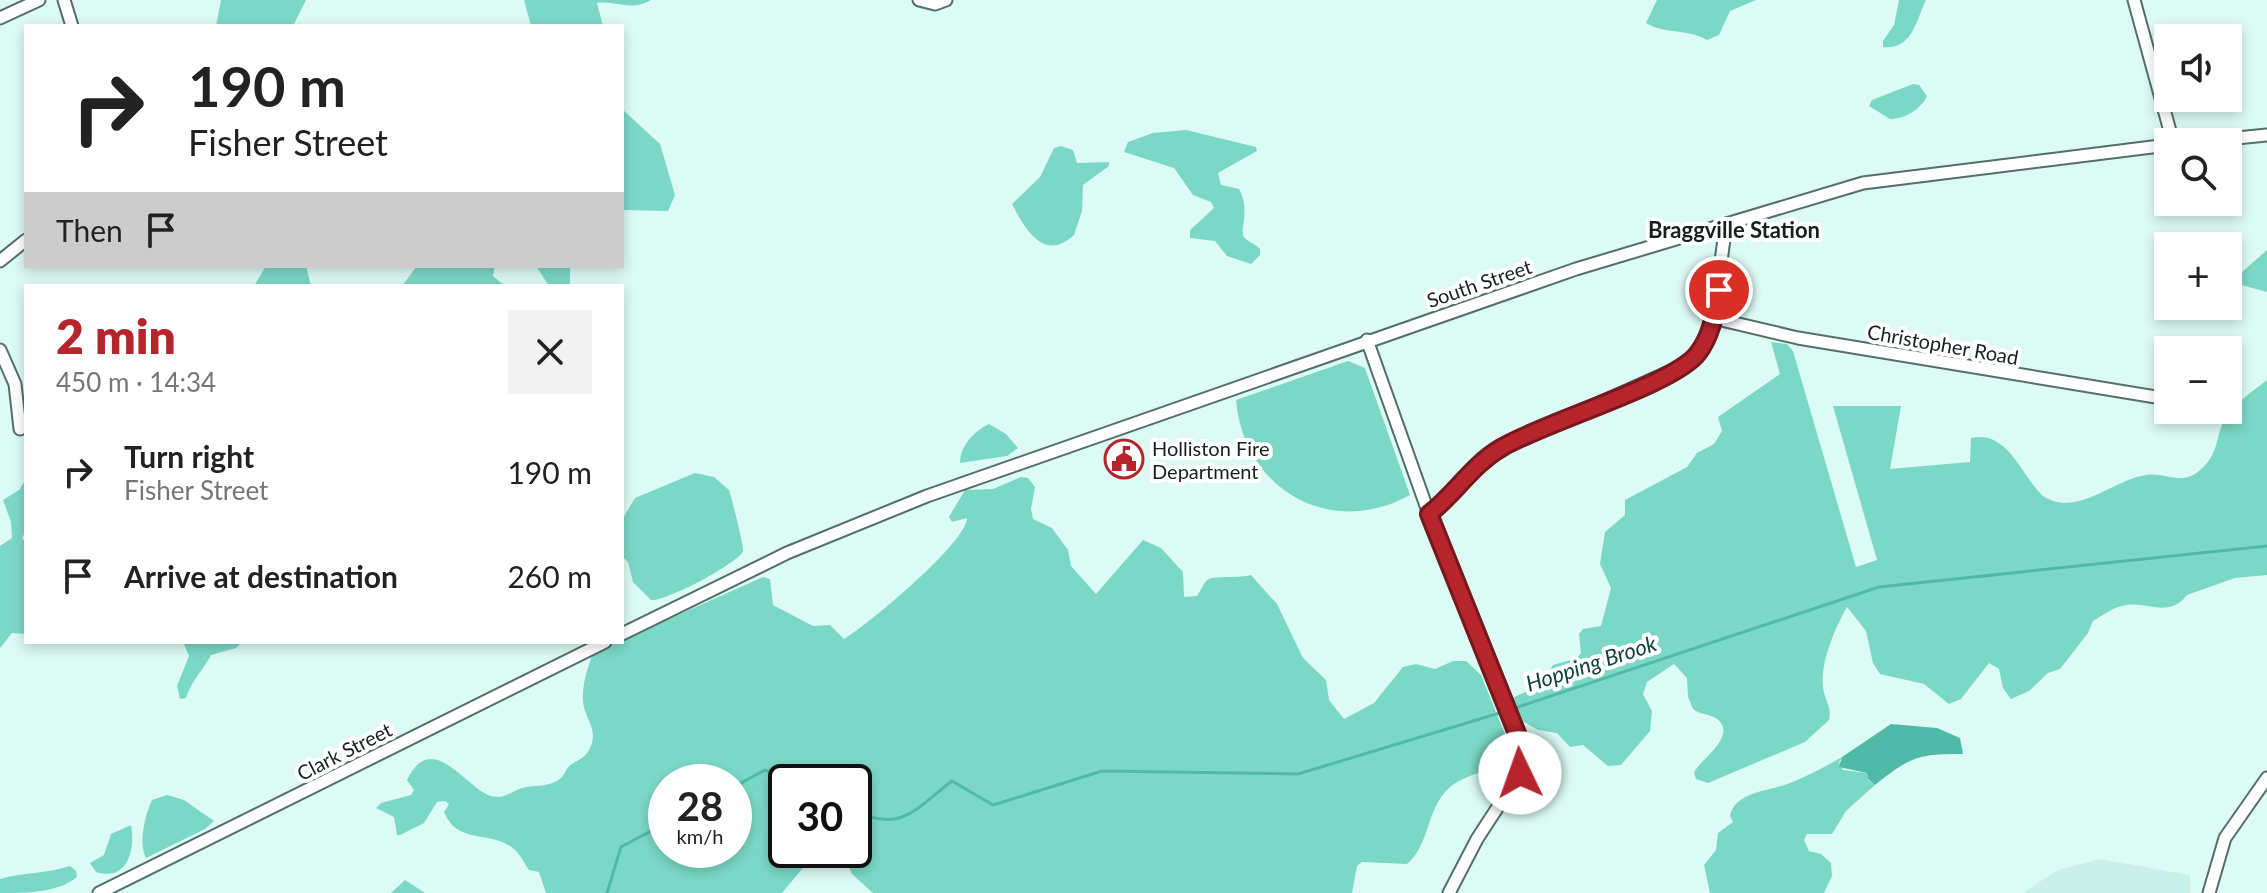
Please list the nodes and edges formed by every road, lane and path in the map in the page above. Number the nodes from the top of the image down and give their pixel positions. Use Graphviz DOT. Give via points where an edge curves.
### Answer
graph roads {
  1 [pos="39,0"];
  2 [pos="64,0"];
  3 [pos="919,0"];
  4 [pos="946,0"];
  5 [pos="2134,0"];
  6 [pos="0,18"];
  7 [pos="71,24"];
  8 [pos="2166,128"];
  9 [pos="2267,135"];
  10 [pos="2242,138"];
  11 [pos="2154,146"];
  12 [pos="1726,225"];
  13 [pos="24,242"];
  14 [pos="0,261"];
  15 [pos="1713,318"];
  16 [pos="1367,340"];
  17 [pos="0,350"];
  18 [pos="2154,397"];
  19 [pos="20,429"];
  20 [pos="1429,514"];
  21 [pos="624,633"];
  22 [pos="601,644"];
  23 [pos="2267,778"];
  24 [pos="99,893"];
  25 [pos="1449,893"];
  26 [pos="2209,893"];
  1 -- 6 [label="street"];
  2 -- 7 [label="street"];
  3 -- 4 [label="street"];
  5 -- 8 [label="street"];
  9 -- 10 [label="street"];
  11 -- 12 [label="street, South Street" via="1883,179"];
  12 -- 15 [label="street"];
  12 -- 16 [label="street, South Street"];
  13 -- 14 [label="street"];
  15 -- 18 [label="street, Christopher Road" via="1798,338"];
  15 -- 20 [label="street" via="1703,346 1685,366 1510,443 1478,465"];
  16 -- 20 [label="street"];
  16 -- 21 [label="street, South Street" via="927,496 824,537"];
  17 -- 19 [label="street" via="15,384"];
  20 -- 25 [label="street" via="1522,746 1520,773"];
  22 -- 24 [label="street, Clark Street"];
  23 -- 26 [label="street" via="2225,838"];
}
